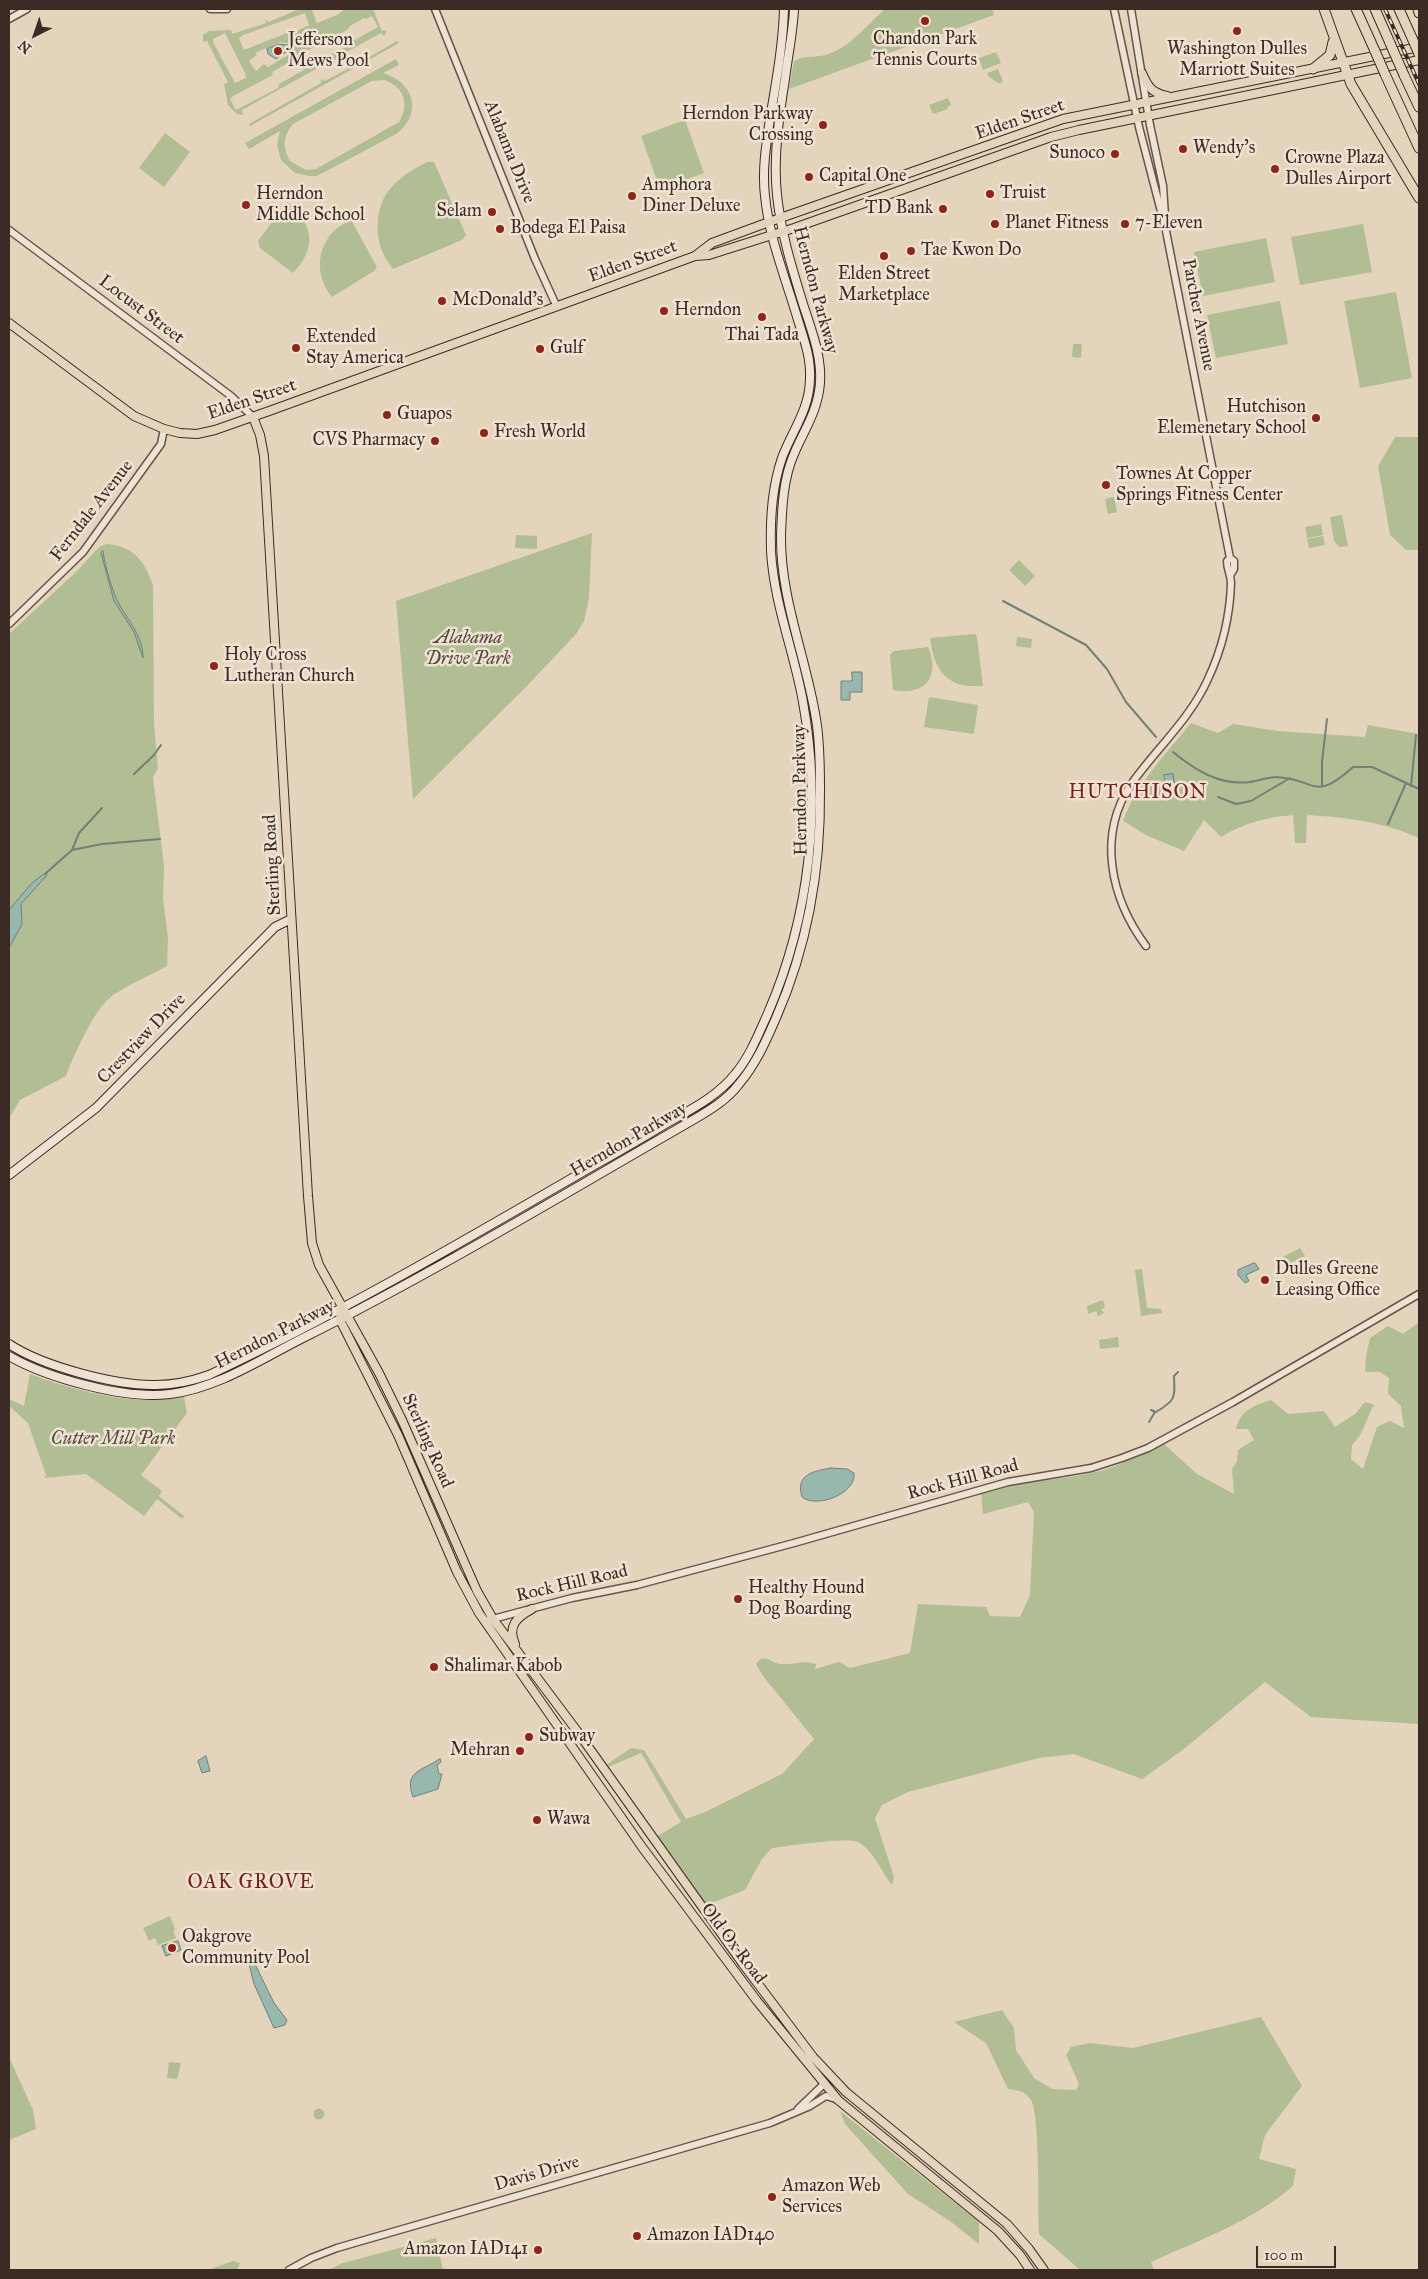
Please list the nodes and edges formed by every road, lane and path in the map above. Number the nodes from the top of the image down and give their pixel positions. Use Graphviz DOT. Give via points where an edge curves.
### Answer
graph roads {
  1 [pos="27,9"];
  2 [pos="210,9"];
  3 [pos="227,9"];
  4 [pos="435,9"];
  5 [pos="784,9"];
  6 [pos="794,9"];
  7 [pos="1114,9"];
  8 [pos="1131,9"];
  9 [pos="1324,9"];
  10 [pos="1356,9"];
  11 [pos="1375,9"];
  12 [pos="1399,9"];
  13 [pos="1418,9"];
  14 [pos="1419,13"];
  15 [pos="9,19"];
  16 [pos="1333,34"];
  17 [pos="1419,47"];
  18 [pos="1419,54"];
  19 [pos="1419,60"];
  20 [pos="1342,63"];
  21 [pos="1314,69"];
  22 [pos="1142,74"];
  23 [pos="1347,76"];
  24 [pos="1172,97"];
  25 [pos="1147,102"];
  26 [pos="1134,104"];
  27 [pos="1419,107"];
  28 [pos="1149,117"];
  29 [pos="1137,118"];
  30 [pos="1419,148"];
  31 [pos="1419,198"];
  32 [pos="780,218"];
  33 [pos="769,222"];
  34 [pos="1165,225"];
  35 [pos="9,230"];
  36 [pos="782,231"];
  37 [pos="772,234"];
  38 [pos="695,256"];
  39 [pos="556,305"];
  40 [pos="9,323"];
  41 [pos="253,416"];
  42 [pos="164,429"];
  43 [pos="9,624"];
  44 [pos="292,919"];
  45 [pos="1146,946"];
  46 [pos="9,1175"];
  47 [pos="1419,1294"];
  48 [pos="341,1308"];
  49 [pos="348,1315"];
  50 [pos="340,1320"];
  51 [pos="9,1344"];
  52 [pos="9,1356"];
  53 [pos="465,1589"];
  54 [pos="477,1591"];
  55 [pos="532,1609"];
  56 [pos="493,1619"];
  57 [pos="483,1622"];
  58 [pos="519,1652"];
  59 [pos="824,2084"];
  60 [pos="842,2088"];
  61 [pos="837,2099"];
  62 [pos="796,2112"];
  63 [pos="288,2270"];
  64 [pos="1030,2270"];
  65 [pos="1044,2270"];
  1 -- 15 [label="street"];
  2 -- 3 [label="street"];
  4 -- 39 [label="street, Alabama Drive"];
  5 -- 33 [label="main road, Herndon Parkway" via="764,165"];
  6 -- 32 [label="main road, Herndon Parkway" via="776,149"];
  7 -- 26 [label="street, Parcher Avenue"];
  8 -- 22 [label="street, Parcher Avenue"];
  9 -- 16 [label="highway"];
  10 -- 30 [label="highway, bridge"];
  11 -- 27 [label="highway, bridge"];
  12 -- 18 [label="highway, bridge"];
  13 -- 14 [label="highway"];
  16 -- 20 [label="highway"];
  16 -- 21 [label="highway" via="1331,54"];
  17 -- 20 [label="main road, Elden Street"];
  19 -- 23 [label="main road, Elden Street"];
  20 -- 21 [label="main road, Elden Street"];
  20 -- 23 [label="highway"];
  21 -- 24 [label="main road, Elden Street"];
  22 -- 24 [label="main road" via="1152,91"];
  22 -- 25 [label="street, Parcher Avenue"];
  23 -- 28 [label="main road, Elden Street"];
  23 -- 31 [label="highway"];
  24 -- 25 [label="main road, Elden Street"];
  25 -- 26 [label="main road, Elden Street"];
  25 -- 28 [label="street, Parcher Avenue"];
  26 -- 29 [label="street, Parcher Avenue"];
  26 -- 32 [label="main road, Elden Street" via="1082,114"];
  28 -- 29 [label="main road, Elden Street"];
  28 -- 34 [label="street, Parcher Avenue" via="1163,186"];
  29 -- 34 [label="street, Parcher Avenue"];
  29 -- 36 [label="main road, Elden Street" via="1039,141"];
  32 -- 33 [label="main road, Elden Street"];
  32 -- 36 [label="main road, Herndon Parkway"];
  33 -- 37 [label="main road, Herndon Parkway"];
  33 -- 38 [label="main road, Elden Street" via="712,243"];
  34 -- 45 [label="street, Parcher Avenue" via="1234,569 1226,625 1208,680 1189,712 1132,784 1114,823 1111,857 1114,880 1125,912"];
  35 -- 41 [label="street, Locust Street" via="231,396"];
  36 -- 37 [label="main road, Elden Street"];
  36 -- 49 [label="main road, Herndon Parkway" via="818,355 820,374 815,412 788,474 782,516 781,552 786,591 809,681 817,728 820,820 811,906 783,1002 750,1070 717,1105"];
  37 -- 38 [label="main road, Elden Street" via="709,255"];
  37 -- 48 [label="main road, Herndon Parkway" via="810,372 809,392 802,417 779,469 772,517 774,582 806,720 811,804 804,897 779,986 743,1062 732,1078 710,1098 397,1280"];
  38 -- 39 [label="main road, Elden Street"];
  39 -- 41 [label="main road, Elden Street"];
  40 -- 42 [label="main road, Elden Street" via="128,412"];
  41 -- 42 [label="main road, Elden Street" via="202,433"];
  41 -- 44 [label="main road, Sterling Road" via="262,444 266,475"];
  42 -- 43 [label="street, Ferndale Avenue" via="161,444 83,552"];
  44 -- 46 [label="main road, Crestview Drive" via="275,927 96,1108"];
  44 -- 48 [label="main road, Sterling Road" via="311,1238 319,1265"];
  47 -- 55 [label="street, Rock Hill Road" via="1240,1398 1148,1448 1122,1458 1091,1468 1008,1482 784,1546"];
  48 -- 49 [label="main road, Sterling Road"];
  48 -- 50 [label="main road"];
  48 -- 51 [label="main road, Herndon Parkway" via="209,1375 169,1384 138,1385 79,1372 38,1360"];
  49 -- 50 [label="main road, Herndon Parkway"];
  49 -- 54 [label="main road, Sterling Road" via="402,1420"];
  50 -- 52 [label="main road, Herndon Parkway" via="219,1380 168,1394 138,1394 63,1378 36,1370"];
  50 -- 53 [label="main road, Sterling Road" via="398,1435"];
  53 -- 57 [label="main road, Old Ox Road"];
  54 -- 56 [label="main road, Old Ox Road"];
  55 -- 56 [label="street, Rock Hill Road"];
  55 -- 58 [label="main road" via="512,1626"];
  56 -- 57 [label="street, Rock Hill Road"];
  56 -- 58 [label="main road, Old Ox Road"];
  57 -- 59 [label="main road, Old Ox Road" via="642,1847 734,1971"];
  58 -- 60 [label="main road, Old Ox Road" via="773,2005"];
  59 -- 60 [label="main road"];
  59 -- 61 [label="main road, Old Ox Road"];
  59 -- 62 [label="street, Davis Drive"];
  60 -- 65 [label="main road, Old Ox Road" via="1007,2224"];
  61 -- 62 [label="street, Davis Drive" via="826,2096"];
  61 -- 64 [label="main road, Old Ox Road" via="998,2231"];
  62 -- 63 [label="street, Davis Drive" via="770,2123 337,2248"];
}
